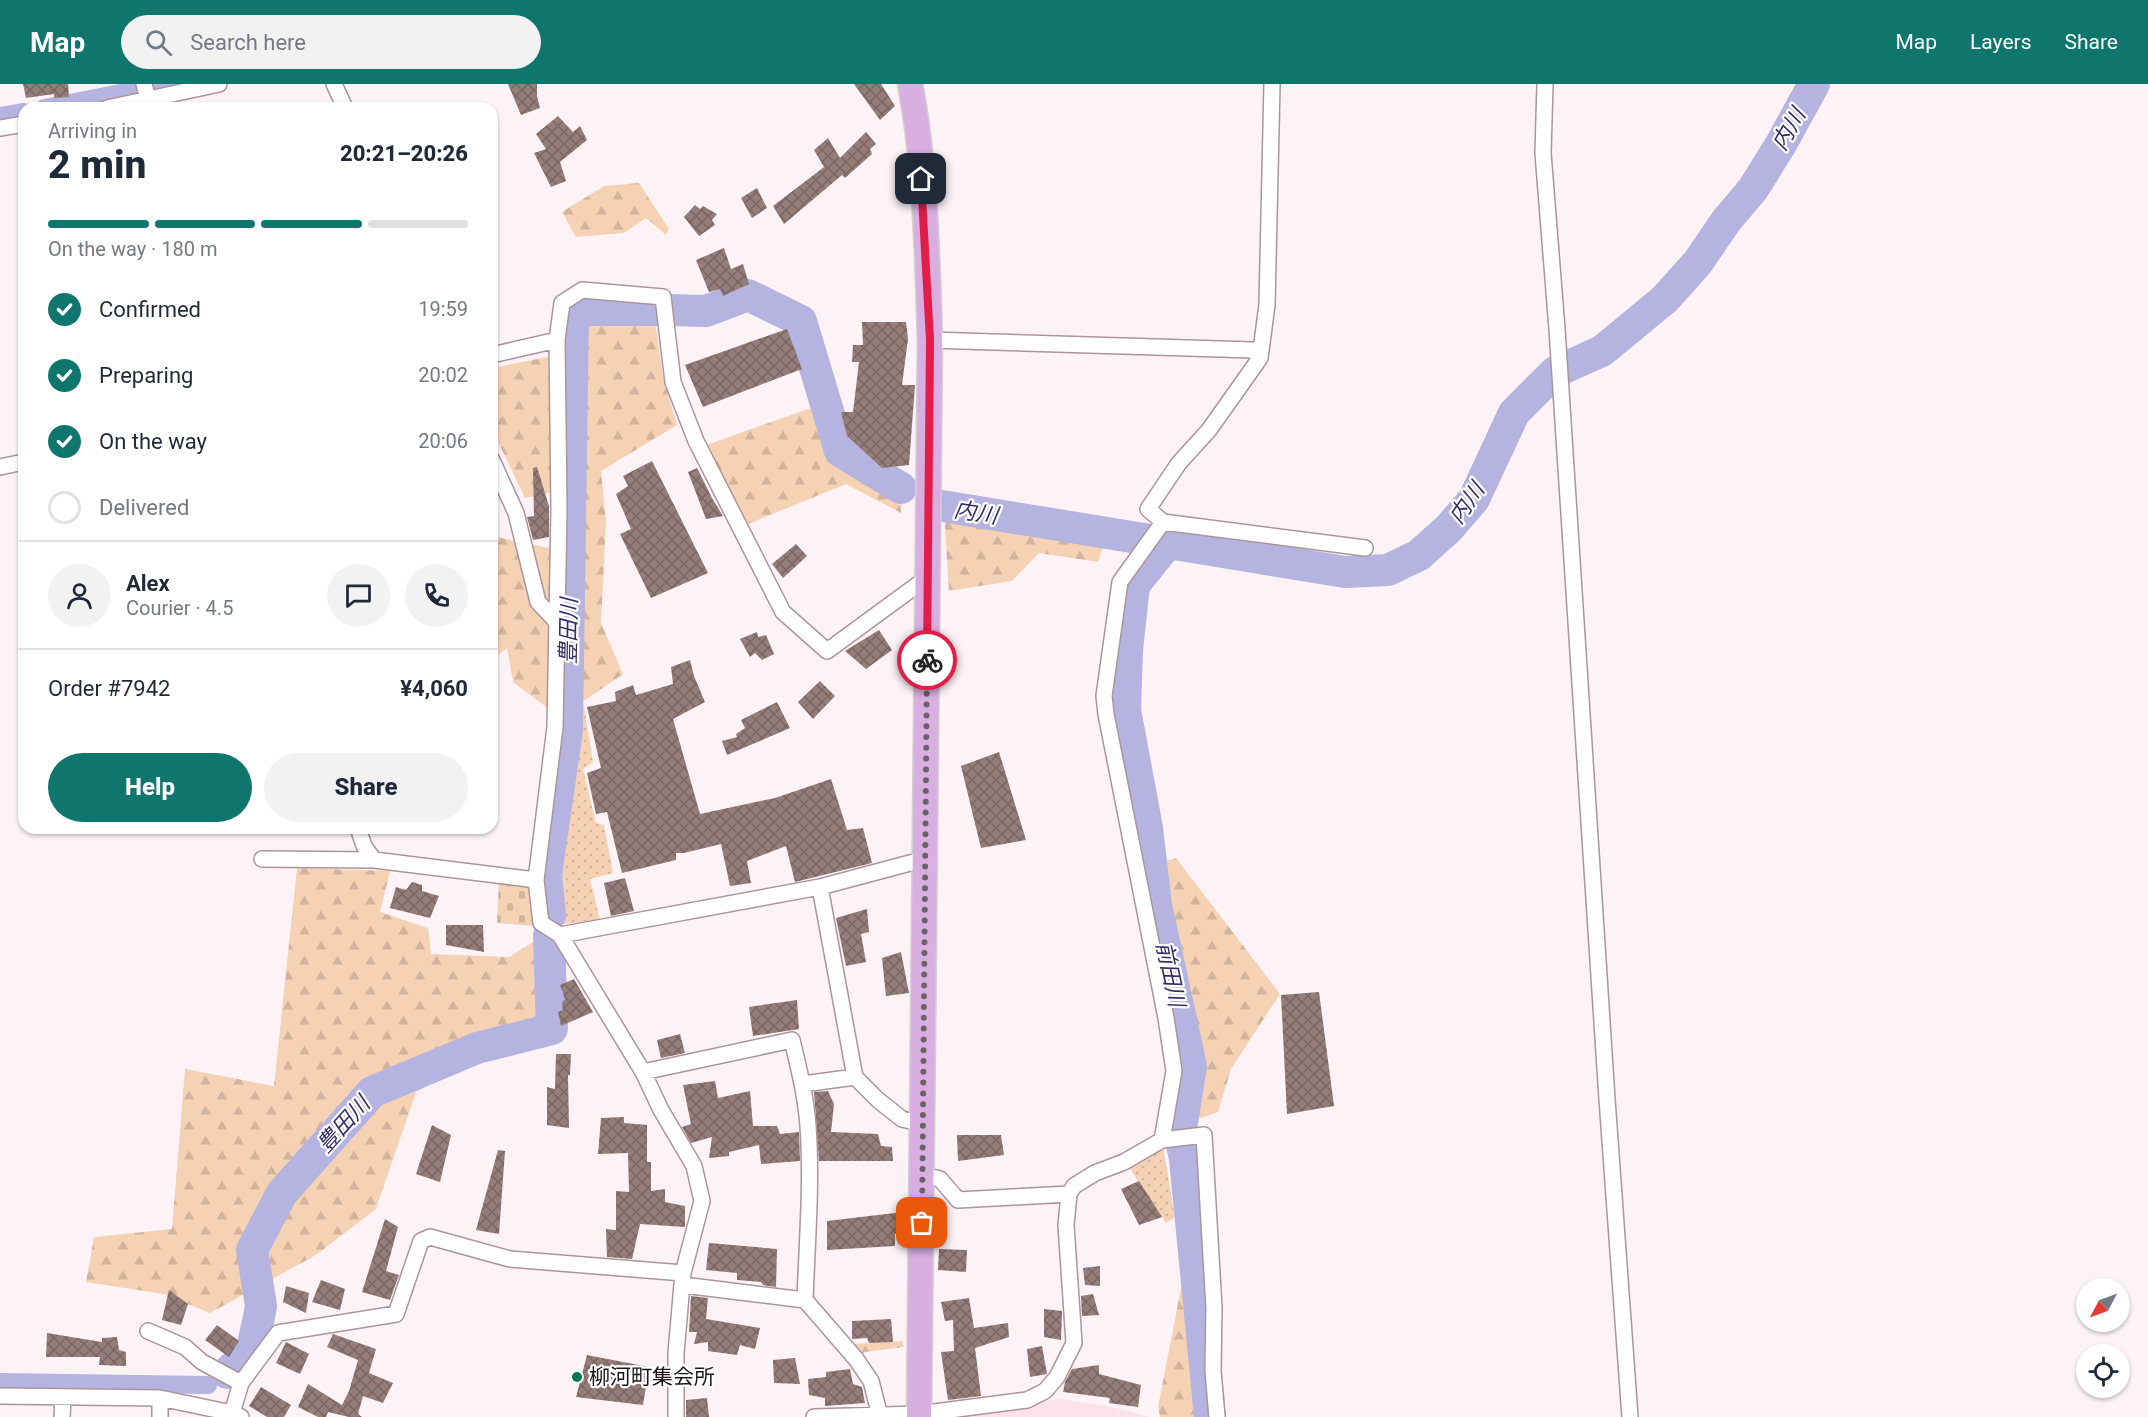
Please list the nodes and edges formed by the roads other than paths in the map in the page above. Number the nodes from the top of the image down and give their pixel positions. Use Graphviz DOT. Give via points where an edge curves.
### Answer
graph roads {
  1 [pos="144,84"];
  2 [pos="219,84"];
  3 [pos="334,84"];
  4 [pos="910,84"];
  5 [pos="1272,84"];
  6 [pos="1545,84"];
  7 [pos="149,102"];
  8 [pos="157,102"];
  9 [pos="342,102"];
  10 [pos="18,125"];
  11 [pos="0,128"];
  12 [pos="557,340"];
  13 [pos="930,340"];
  14 [pos="498,354"];
  15 [pos="1260,358"];
  16 [pos="18,464"];
  17 [pos="0,468"];
  18 [pos="498,473"];
  19 [pos="1160,527"];
  20 [pos="1365,549"];
  21 [pos="928,577"];
  22 [pos="557,622"];
  23 [pos="360,834"];
  24 [pos="925,858"];
  25 [pos="262,859"];
  26 [pos="374,860"];
  27 [pos="536,880"];
  28 [pos="820,887"];
  29 [pos="560,935"];
  30 [pos="643,1072"];
  31 [pos="855,1077"];
  32 [pos="802,1084"];
  33 [pos="923,1124"];
  34 [pos="1162,1140"];
  35 [pos="922,1175"];
  36 [pos="1069,1194"];
  37 [pos="683,1279"];
  38 [pos="805,1300"];
  39 [pos="148,1331"];
  40 [pos="241,1383"];
  41 [pos="0,1396"];
  42 [pos="63,1397"];
  43 [pos="160,1398"];
  44 [pos="236,1415"];
  45 [pos="919,1415"];
  46 [pos="880,1416"];
  47 [pos="62,1417"];
  48 [pos="160,1417"];
  49 [pos="676,1417"];
  50 [pos="814,1417"];
  51 [pos="1217,1417"];
  52 [pos="1630,1417"];
  1 -- 7 [label="street"];
  2 -- 8 [label="street"];
  3 -- 9 [label="street"];
  4 -- 13 [label="main road" via="923,200"];
  5 -- 15 [label="street" via="1267,305"];
  6 -- 52 [label="street" via="1543,153"];
  10 -- 11 [label="street"];
  12 -- 14 [label="street"];
  12 -- 21 [label="street" via="562,303 582,290 663,297 673,382 696,441 783,612 827,651"];
  12 -- 22 [label="street"];
  13 -- 15 [label="street" via="1253,350"];
  13 -- 21 [label="main road"];
  15 -- 19 [label="street" via="1148,509"];
  16 -- 17 [label="street"];
  18 -- 22 [label="street" via="516,513 538,602"];
  19 -- 20 [label="street"];
  19 -- 34 [label="street" via="1120,582 1104,696 1174,1071"];
  21 -- 24 [label="main road"];
  22 -- 27 [label="street" via="555,727"];
  23 -- 26 [label="street"];
  24 -- 28 [label="street"];
  24 -- 33 [label="main road"];
  25 -- 26 [label="street"];
  26 -- 27 [label="street"];
  27 -- 29 [label="street" via="541,922"];
  28 -- 29 [label="street"];
  28 -- 31 [label="street"];
  29 -- 30 [label="street"];
  30 -- 32 [label="street" via="792,1040"];
  30 -- 37 [label="street" via="694,1166 702,1201"];
  31 -- 32 [label="street"];
  31 -- 33 [label="street" via="902,1119"];
  32 -- 38 [label="street" via="809,1175"];
  33 -- 35 [label="main road"];
  34 -- 36 [label="street" via="1095,1173 1074,1186"];
  34 -- 51 [label="street" via="1204,1135"];
  35 -- 36 [label="street" via="940,1179 958,1200"];
  35 -- 45 [label="main road"];
  36 -- 45 [label="street" via="1066,1226 1074,1343 1057,1377 1045,1391 1027,1400"];
  37 -- 38 [label="street"];
  37 -- 40 [label="street" via="510,1259 430,1237 421,1241 396,1314 278,1333"];
  37 -- 49 [label="street" via="676,1353"];
  38 -- 46 [label="street" via="871,1381"];
  39 -- 40 [label="street" via="185,1347 202,1362"];
  40 -- 44 [label="street"];
  41 -- 42 [label="street"];
  42 -- 43 [label="street"];
  42 -- 47 [label="street"];
  43 -- 44 [label="street"];
  43 -- 48 [label="street"];
  45 -- 46 [label="street"];
  46 -- 50 [label="street"];
}
